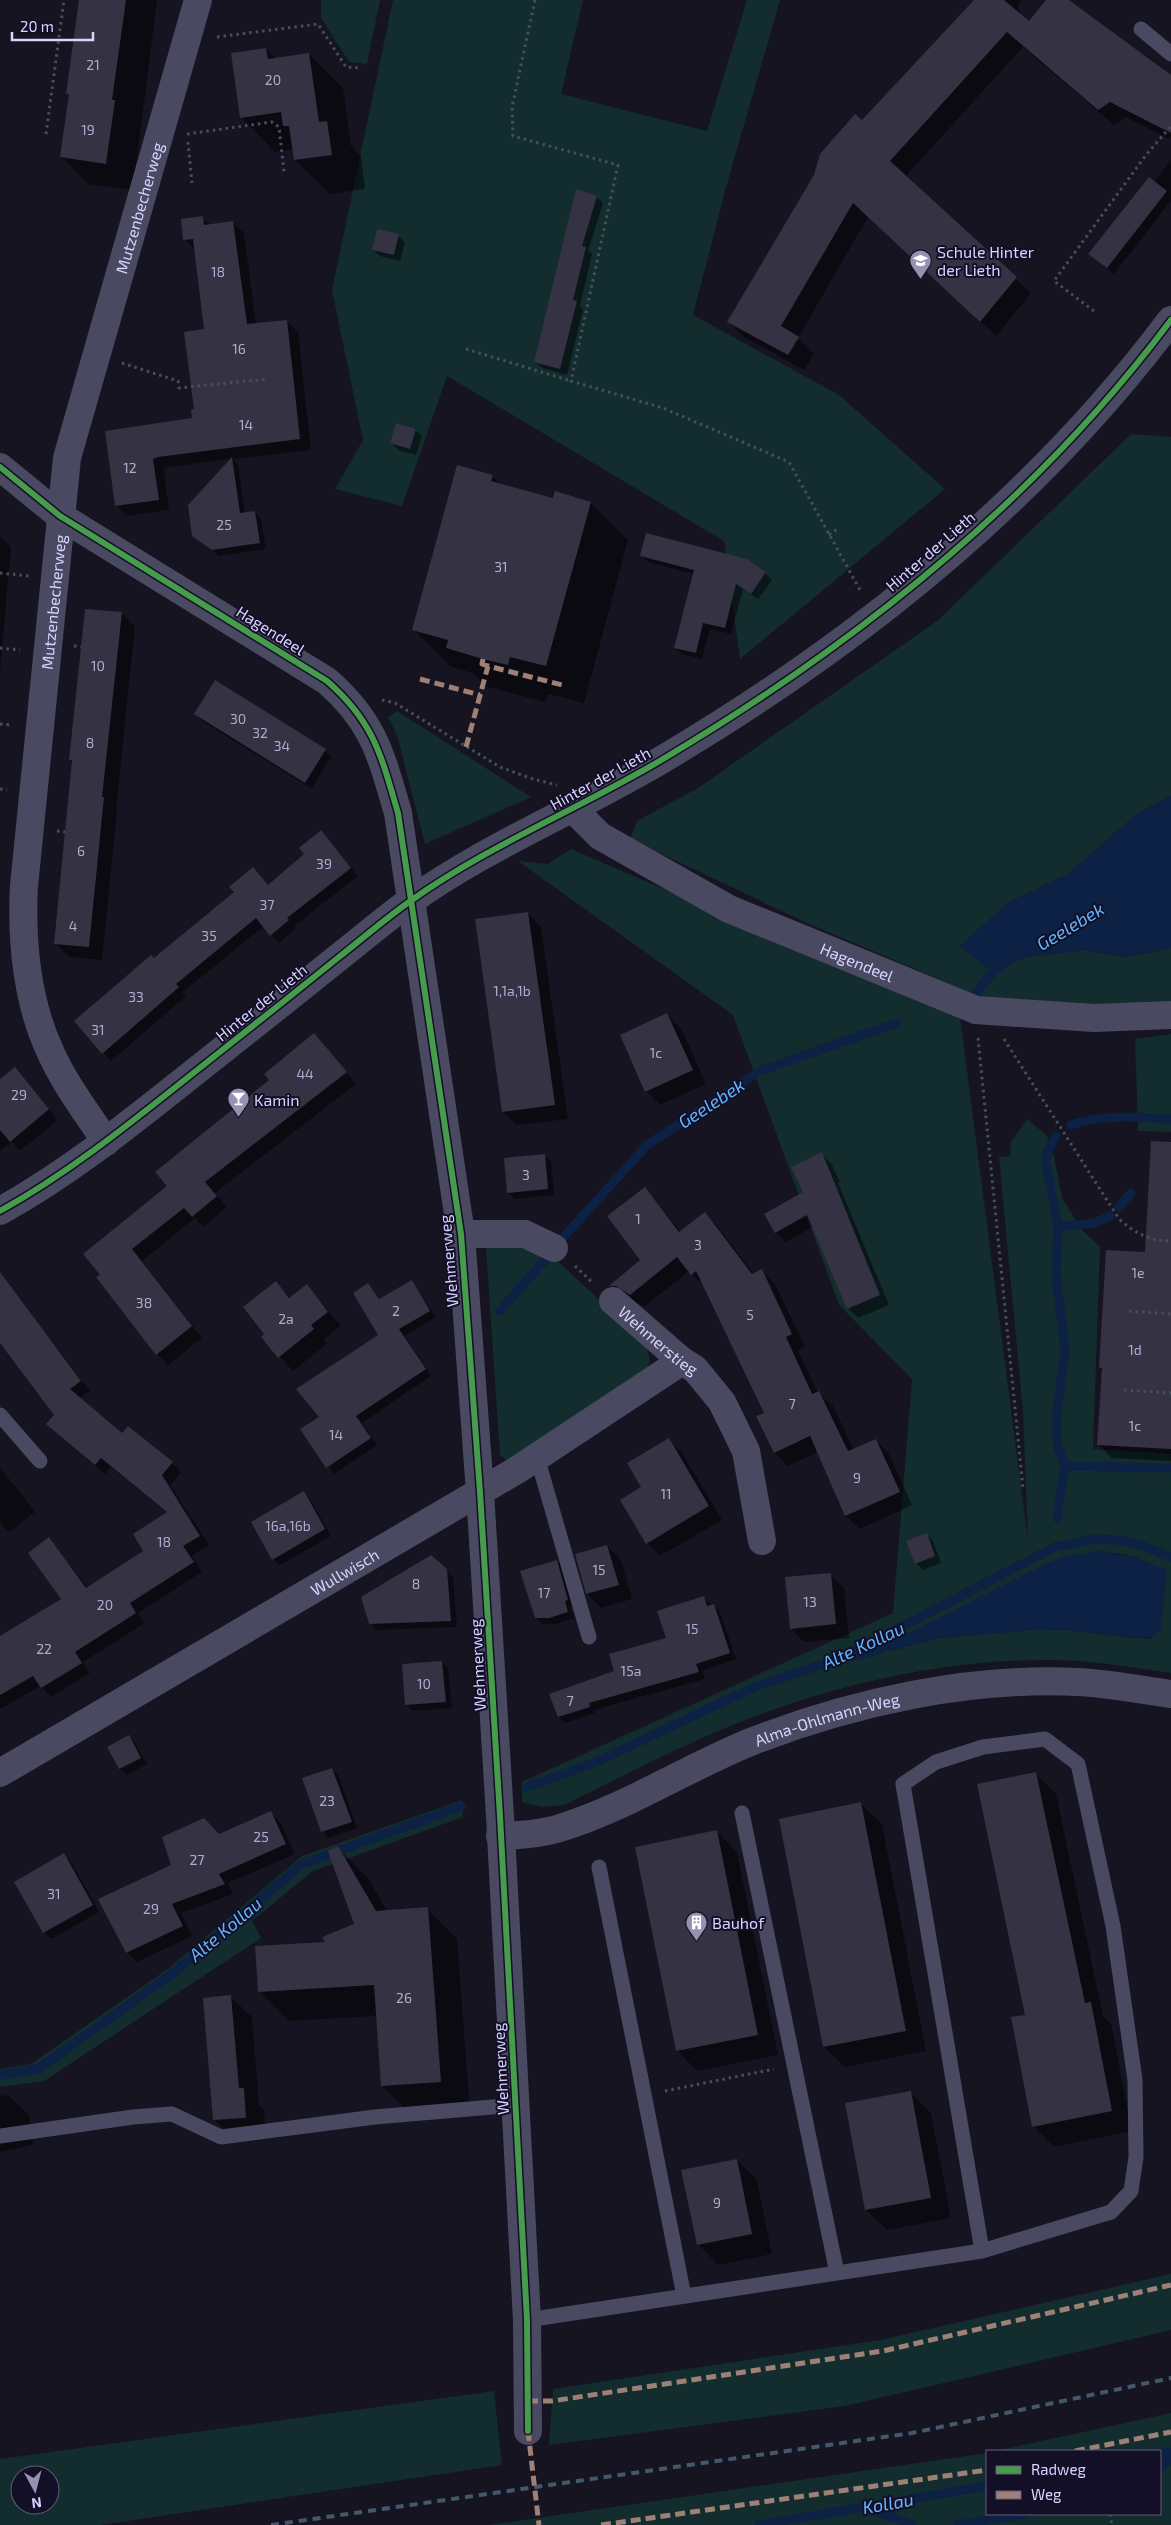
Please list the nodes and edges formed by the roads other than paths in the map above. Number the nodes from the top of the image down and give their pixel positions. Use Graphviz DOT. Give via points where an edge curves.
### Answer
graph roads {
  1 [pos="198,0"];
  2 [pos="1141,29"];
  3 [pos="1171,54"];
  4 [pos="1171,320"];
  5 [pos="0,467"];
  6 [pos="60,516"];
  7 [pos="568,798"];
  8 [pos="410,901"];
  9 [pos="1171,1015"];
  10 [pos="106,1142"];
  11 [pos="0,1211"];
  12 [pos="461,1234"];
  13 [pos="554,1248"];
  14 [pos="613,1301"];
  15 [pos="682,1361"];
  16 [pos="0,1415"];
  17 [pos="537,1457"];
  18 [pos="40,1461"];
  19 [pos="480,1492"];
  20 [pos="762,1541"];
  21 [pos="589,1637"];
  22 [pos="1171,1694"];
  23 [pos="0,1773"];
  24 [pos="742,1813"];
  25 [pos="500,1836"];
  26 [pos="599,1866"];
  27 [pos="516,2105"];
  28 [pos="0,2136"];
  29 [pos="982,2251"];
  30 [pos="837,2273"];
  31 [pos="684,2296"];
  32 [pos="527,2320"];
  33 [pos="528,2431"];
  1 -- 6 [label="street, Mutzenbecherweg" via="68,458"];
  2 -- 3 [label="lane"];
  4 -- 7 [label="street, Hinter der Lieth" via="1083,426 922,579 772,692 665,758"];
  5 -- 6 [label="street, Hagendeel"];
  6 -- 8 [label="street, Hagendeel" via="327,681 349,700 367,724 387,776 398,813"];
  6 -- 10 [label="street, Mutzenbecherweg" via="24,886 24,939 38,1018 50,1051"];
  7 -- 8 [label="street, Hinter der Lieth"];
  7 -- 9 [label="street, Hagendeel" via="600,836 729,910 987,1011 1094,1018"];
  8 -- 10 [label="street, Hinter der Lieth"];
  8 -- 12 [label="street, Wehmerweg"];
  10 -- 11 [label="street, Hinter der Lieth" via="37,1191"];
  12 -- 13 [label="street" via="525,1234"];
  12 -- 19 [label="street, Wehmerweg"];
  14 -- 15 [label="street, Wehmerstieg"];
  15 -- 17 [label="street, Wullwisch"];
  15 -- 20 [label="street, Wehmerstieg" via="696,1368 722,1402 746,1451"];
  16 -- 18 [label="lane"];
  17 -- 19 [label="street, Wullwisch"];
  17 -- 21 [label="lane"];
  19 -- 23 [label="street, Wullwisch"];
  19 -- 25 [label="street, Wehmerweg"];
  22 -- 25 [label="street, Alma-Ohlmann-Weg" via="1078,1682 997,1683 901,1698 809,1721 753,1742 586,1820 558,1829"];
  24 -- 30 [label="lane"];
  25 -- 27 [label="street, Wehmerweg"];
  26 -- 31 [label="lane"];
  27 -- 28 [label="lane" via="375,2117 221,2137 172,2114"];
  27 -- 32 [label="street, Wehmerweg"];
  29 -- 29 [label="lane" via="903,1784 936,1762 984,1748 1045,1739 1078,1764 1114,1926 1135,2080 1136,2157 1131,2191 1111,2212"];
  29 -- 30 [label="lane"];
  30 -- 31 [label="lane"];
  31 -- 32 [label="lane"];
  32 -- 33 [label="street, Wehmerweg"];
}
